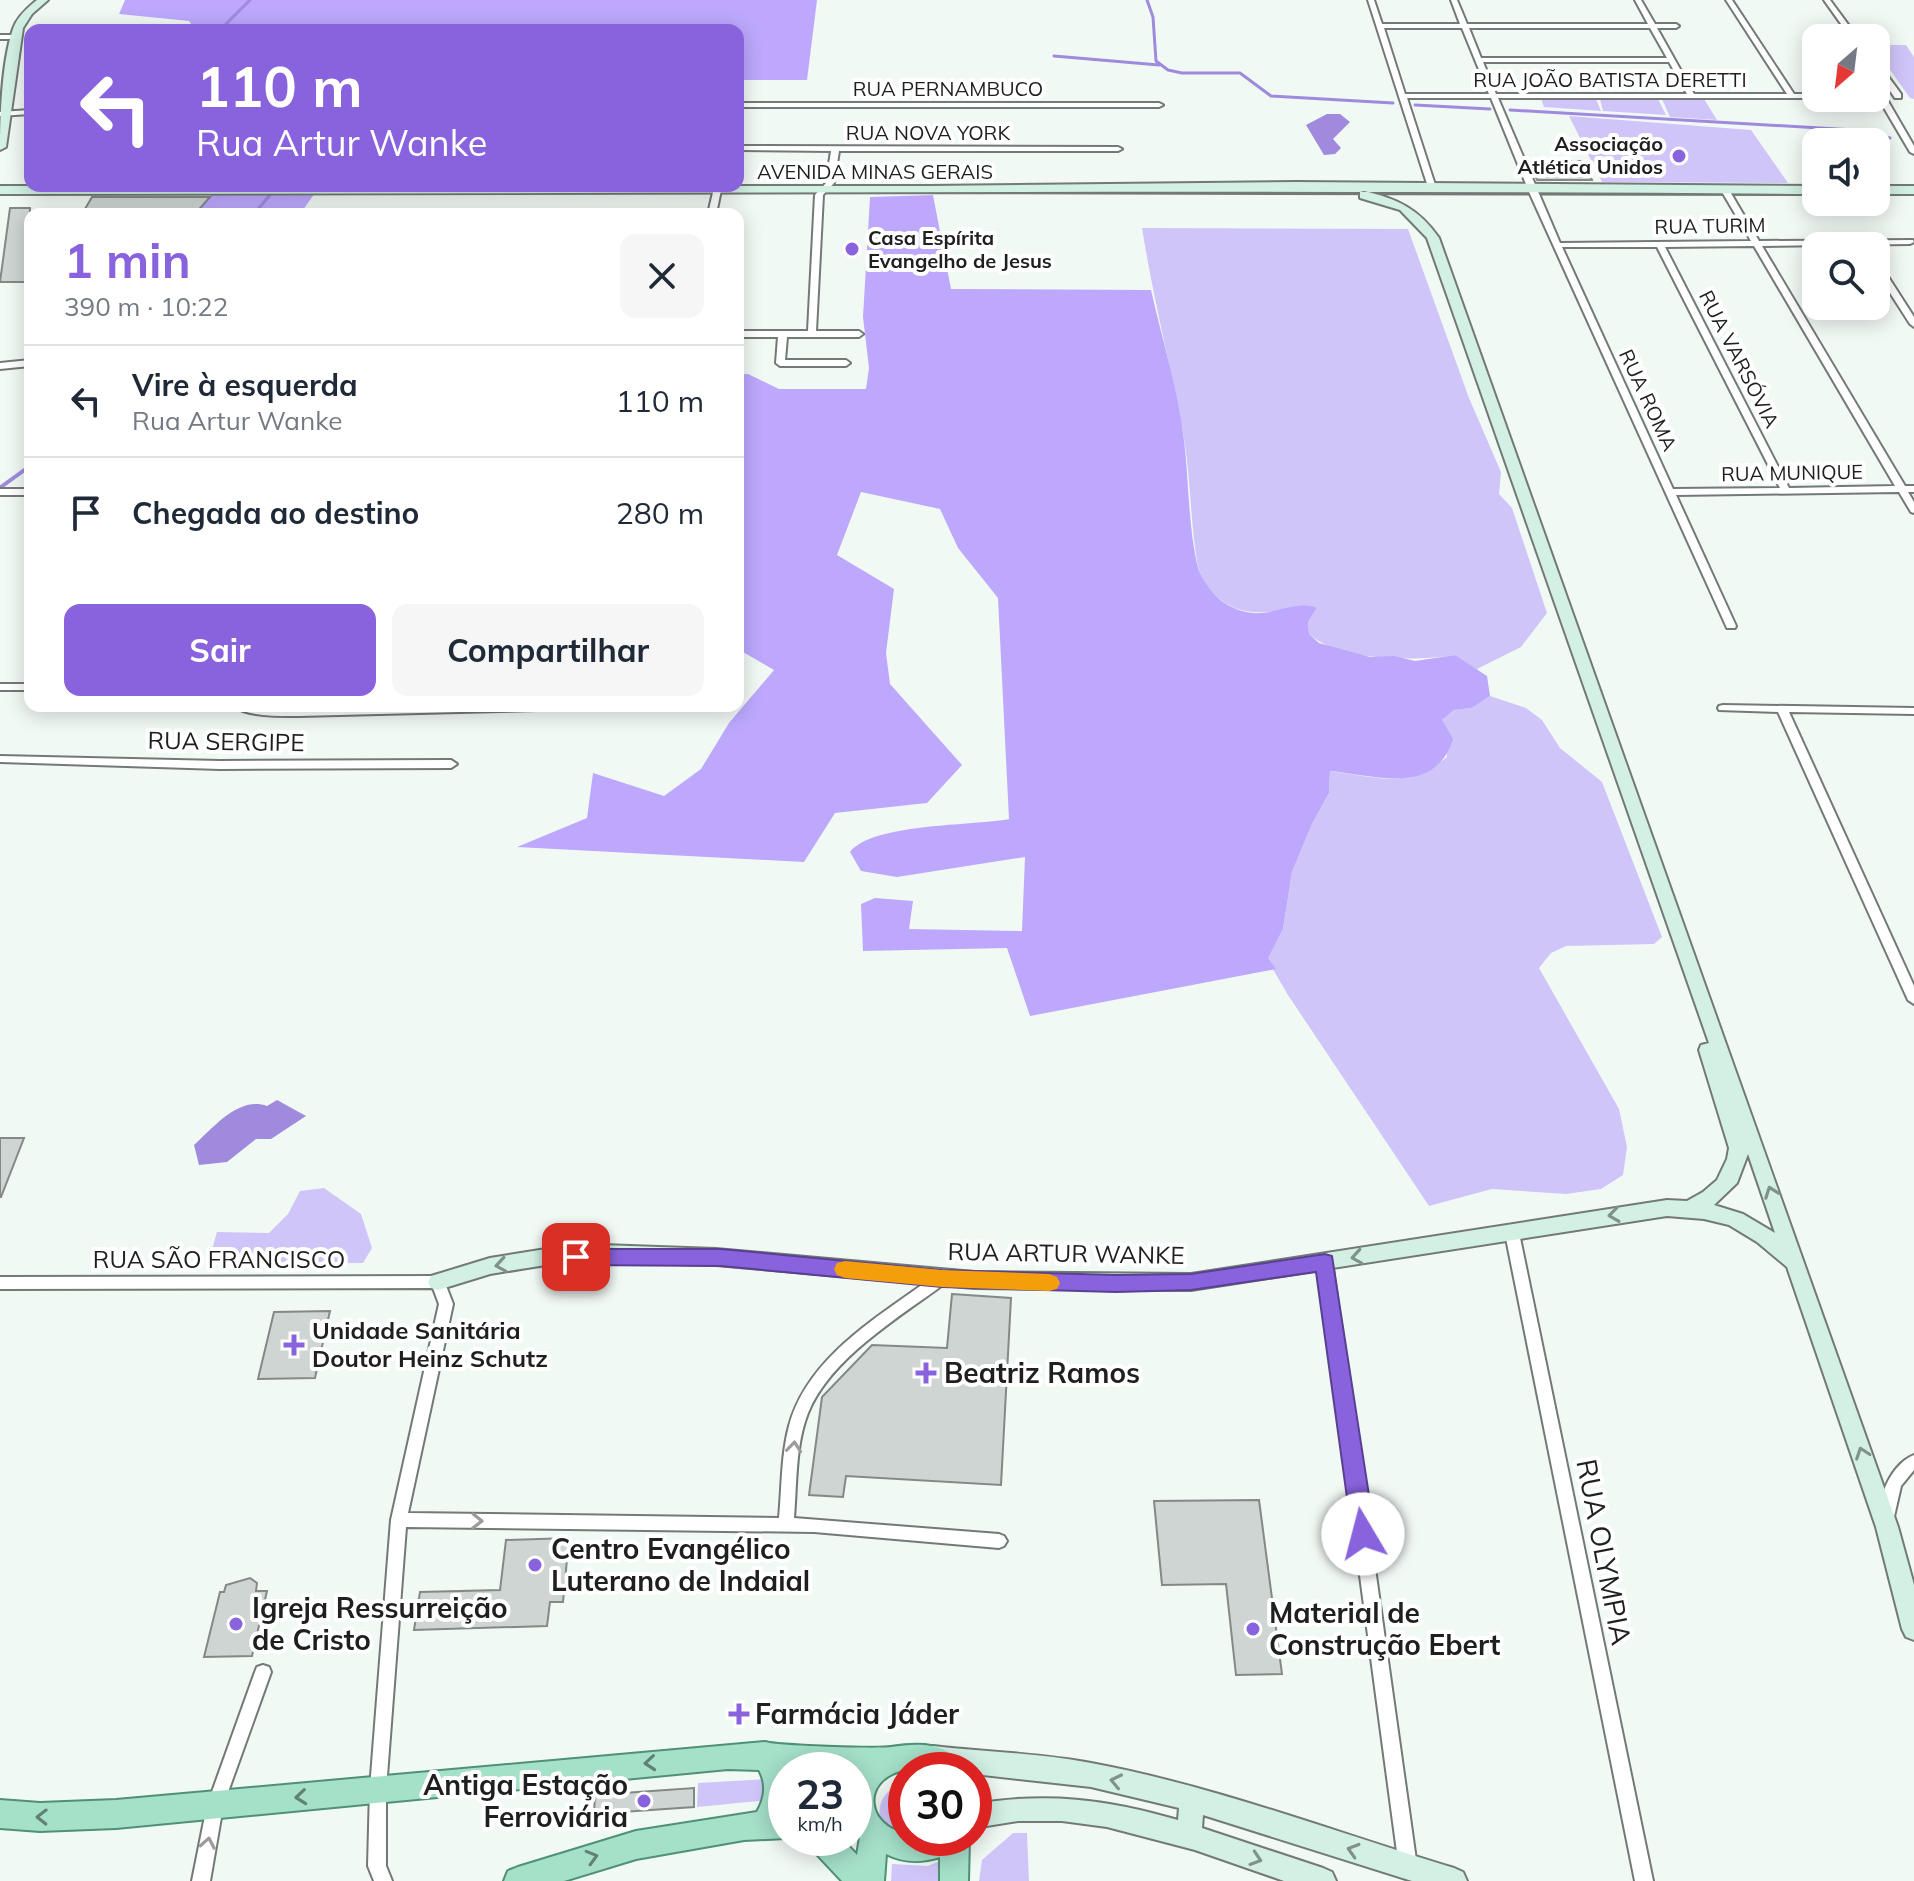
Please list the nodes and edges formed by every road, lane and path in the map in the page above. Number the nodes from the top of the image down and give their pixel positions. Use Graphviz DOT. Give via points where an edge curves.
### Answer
graph roads {
  1 [pos="43,0"];
  2 [pos="1371,0"];
  3 [pos="1454,0"];
  4 [pos="1638,0"];
  5 [pos="1729,0"];
  6 [pos="1827,0"];
  7 [pos="1845,24"];
  8 [pos="1380,26"];
  9 [pos="1465,26"];
  10 [pos="1653,26"];
  11 [pos="1676,26"];
  12 [pos="0,37"];
  13 [pos="16,37"];
  14 [pos="1479,60"];
  15 [pos="1672,60"];
  16 [pos="6,69"];
  17 [pos="1890,85"];
  18 [pos="1403,96"];
  19 [pos="1494,96"];
  20 [pos="1692,96"];
  21 [pos="1792,96"];
  22 [pos="1802,96"];
  23 [pos="1890,96"];
  24 [pos="744,105"];
  25 [pos="1159,105"];
  26 [pos="24,112"];
  27 [pos="1888,112"];
  28 [pos="3,114"];
  29 [pos="0,147"];
  30 [pos="744,148"];
  31 [pos="835,149"];
  32 [pos="1118,149"];
  33 [pos="1914,152"];
  34 [pos="1269,187"];
  35 [pos="1432,188"];
  36 [pos="1528,188"];
  37 [pos="0,190"];
  38 [pos="24,190"];
  39 [pos="744,190"];
  40 [pos="824,190"];
  41 [pos="1725,190"];
  42 [pos="1802,190"];
  43 [pos="1890,190"];
  44 [pos="1914,190"];
  45 [pos="1400,192"];
  46 [pos="1910,242"];
  47 [pos="1757,243"];
  48 [pos="1802,243"];
  49 [pos="1890,243"];
  50 [pos="1660,244"];
  51 [pos="1558,245"];
  52 [pos="1890,286"];
  53 [pos="1914,324"];
  54 [pos="744,334"];
  55 [pos="783,334"];
  56 [pos="812,334"];
  57 [pos="859,334"];
  58 [pos="846,363"];
  59 [pos="24,364"];
  60 [pos="0,366"];
  61 [pos="1902,489"];
  62 [pos="1914,489"];
  63 [pos="1786,491"];
  64 [pos="0,492"];
  65 [pos="24,492"];
  66 [pos="1670,492"];
  67 [pos="1914,510"];
  68 [pos="1731,626"];
  69 [pos="0,687"];
  70 [pos="24,687"];
  71 [pos="1723,708"];
  72 [pos="1783,711"];
  73 [pos="1914,711"];
  74 [pos="279,712"];
  75 [pos="327,712"];
  76 [pos="0,759"];
  77 [pos="451,764"];
  78 [pos="1676,925"];
  79 [pos="1914,1000"];
  80 [pos="1691,1208"];
  81 [pos="1512,1233"];
  82 [pos="1325,1262"];
  83 [pos="1797,1265"];
  84 [pos="942,1278"];
  85 [pos="438,1282"];
  86 [pos="0,1283"];
  87 [pos="1914,1461"];
  88 [pos="399,1520"];
  89 [pos="786,1525"];
  90 [pos="1887,1527"];
  91 [pos="999,1541"];
  92 [pos="1894,1563"];
  93 [pos="1914,1629"];
  94 [pos="1914,1643"];
  95 [pos="263,1672"];
  96 [pos="765,1755"];
  97 [pos="768,1760"];
  98 [pos="888,1760"];
  99 [pos="992,1766"];
  100 [pos="872,1773"];
  101 [pos="378,1789"];
  102 [pos="1192,1800"];
  103 [pos="215,1806"];
  104 [pos="0,1814"];
  105 [pos="992,1814"];
  106 [pos="768,1824"];
  107 [pos="1189,1837"];
  108 [pos="872,1840"];
  109 [pos="888,1853"];
  110 [pos="838,1856"];
  111 [pos="866,1856"];
  112 [pos="892,1856"];
  113 [pos="924,1856"];
  114 [pos="954,1856"];
  115 [pos="1408,1867"];
  116 [pos="1308,1879"];
  117 [pos="201,1881"];
  118 [pos="383,1881"];
  119 [pos="518,1881"];
  120 [pos="858,1881"];
  121 [pos="870,1881"];
  122 [pos="954,1881"];
  123 [pos="1454,1881"];
  124 [pos="1644,1881"];
  1 -- 13 [label="street" via="23,19"];
  2 -- 8 [label="street"];
  3 -- 9 [label="street, RUA ROMA"];
  4 -- 10 [label="street"];
  5 -- 21 [label="street"];
  6 -- 7 [label="street"];
  8 -- 9 [label="street"];
  8 -- 18 [label="street"];
  9 -- 10 [label="street"];
  9 -- 14 [label="street, RUA ROMA"];
  10 -- 11 [label="street"];
  10 -- 15 [label="street"];
  12 -- 13 [label="street"];
  13 -- 16 [label="street"];
  14 -- 15 [label="street"];
  14 -- 19 [label="street, RUA ROMA"];
  15 -- 20 [label="street"];
  16 -- 28 [label="street"];
  17 -- 23 [label="street" via="1898,96"];
  18 -- 19 [label="street, RUA JOÃO BATISTA DERETTI"];
  18 -- 35 [label="street"];
  19 -- 20 [label="street, RUA JOÃO BATISTA DERETTI"];
  19 -- 36 [label="street, RUA ROMA"];
  20 -- 21 [label="street, RUA JOÃO BATISTA DERETTI"];
  21 -- 22 [label="street, RUA JOÃO BATISTA DERETTI"];
  24 -- 25 [label="street, RUA PERNAMBUCO"];
  26 -- 28 [label="street"];
  27 -- 33 [label="street"];
  28 -- 29 [label="street"];
  30 -- 31 [label="street, RUA NOVA YORK"];
  31 -- 32 [label="street, RUA NOVA YORK"];
  31 -- 40 [label="street"];
  34 -- 40 [label="street, AVENIDA MINAS GERAIS"];
  34 -- 45 [label="street, AVENIDA MINAS GERAIS"];
  34 -- 45 [label="street, AVENIDA MINAS GERAIS"];
  35 -- 36 [label="street, AVENIDA MINAS GERAIS"];
  35 -- 45 [label="street, AVENIDA MINAS GERAIS"];
  36 -- 41 [label="street, AVENIDA MINAS GERAIS"];
  36 -- 45 [label="street, AVENIDA MINAS GERAIS"];
  36 -- 51 [label="street, RUA ROMA"];
  37 -- 38 [label="street, AVENIDA MINAS GERAIS"];
  39 -- 40 [label="street, AVENIDA MINAS GERAIS"];
  40 -- 56 [label="street" via="819,195"];
  41 -- 42 [label="street, AVENIDA MINAS GERAIS"];
  41 -- 47 [label="street"];
  43 -- 44 [label="street"];
  45 -- 78 [label="street" via="1433,238"];
  46 -- 49 [label="street, RUA TURIM"];
  47 -- 48 [label="street, RUA TURIM"];
  47 -- 50 [label="street, RUA TURIM"];
  47 -- 61 [label="street"];
  50 -- 51 [label="street, RUA TURIM"];
  50 -- 63 [label="street, RUA VARSÓVIA"];
  51 -- 66 [label="street, RUA ROMA"];
  52 -- 53 [label="street"];
  54 -- 55 [label="street"];
  55 -- 56 [label="street"];
  55 -- 58 [label="street" via="780,363"];
  56 -- 57 [label="street"];
  59 -- 60 [label="street"];
  61 -- 62 [label="street, RUA MUNIQUE"];
  61 -- 63 [label="street, RUA MUNIQUE"];
  61 -- 67 [label="street"];
  63 -- 66 [label="street, RUA MUNIQUE"];
  64 -- 65 [label="street"];
  66 -- 68 [label="street, RUA ROMA"];
  69 -- 70 [label="street"];
  71 -- 72 [label="street"];
  72 -- 73 [label="street"];
  72 -- 79 [label="street"];
  74 -- 75 [label="street"];
  76 -- 77 [label="street, RUA SERGIPE"];
  78 -- 80 [label="street, RUA ARTUR WANKE" via="1691,993 1739,1148 1726,1186"];
  83 -- 78 [label="street, one-way"];
  80 -- 81 [label="street, RUA ARTUR WANKE, one-way"];
  80 -- 83 [label="street, RUA ARTUR WANKE" via="1713,1210 1753,1227"];
  81 -- 82 [label="street, RUA ARTUR WANKE, one-way"];
  81 -- 124 [label="street, RUA OLYMPIA"];
  82 -- 84 [label="street, RUA ARTUR WANKE" via="1191,1282"];
  82 -- 115 [label="street"];
  90 -- 83 [label="street, one-way"];
  84 -- 85 [label="street, RUA ARTUR WANKE, one-way" via="721,1257 630,1255 489,1266"];
  89 -- 84 [label="street, one-way" via="795,1436 806,1398 852,1347"];
  85 -- 86 [label="street, RUA SÃO FRANCISCO"];
  85 -- 88 [label="street" via="446,1304"];
  87 -- 90 [label="street" via="1898,1473 1891,1488"];
  88 -- 89 [label="street, one-way"];
  88 -- 101 [label="street"];
  89 -- 91 [label="street"];
  90 -- 92 [label="street"];
  92 -- 93 [label="street"];
  92 -- 94 [label="street"];
  95 -- 103 [label="street"];
  96 -- 97 [label="main road"];
  96 -- 98 [label="main road"];
  96 -- 101 [label="main road, one-way"];
  98 -- 100 [label="main road"];
  102 -- 99 [label="street, one-way" via="1043,1767"];
  101 -- 103 [label="main road, one-way"];
  101 -- 118 [label="street" via="377,1866"];
  102 -- 107 [label="street"];
  115 -- 102 [label="street, one-way"];
  103 -- 104 [label="main road, one-way" via="76,1817"];
  117 -- 103 [label="street, one-way"];
  105 -- 107 [label="street" via="1051,1806"];
  119 -- 106 [label="main road, one-way" via="636,1845"];
  107 -- 116 [label="street, one-way"];
  108 -- 109 [label="main road"];
  110 -- 120 [label="main road"];
  111 -- 121 [label="main road"];
  112 -- 113 [label="main road"];
  114 -- 122 [label="main road"];
  115 -- 123 [label="street"];
}
